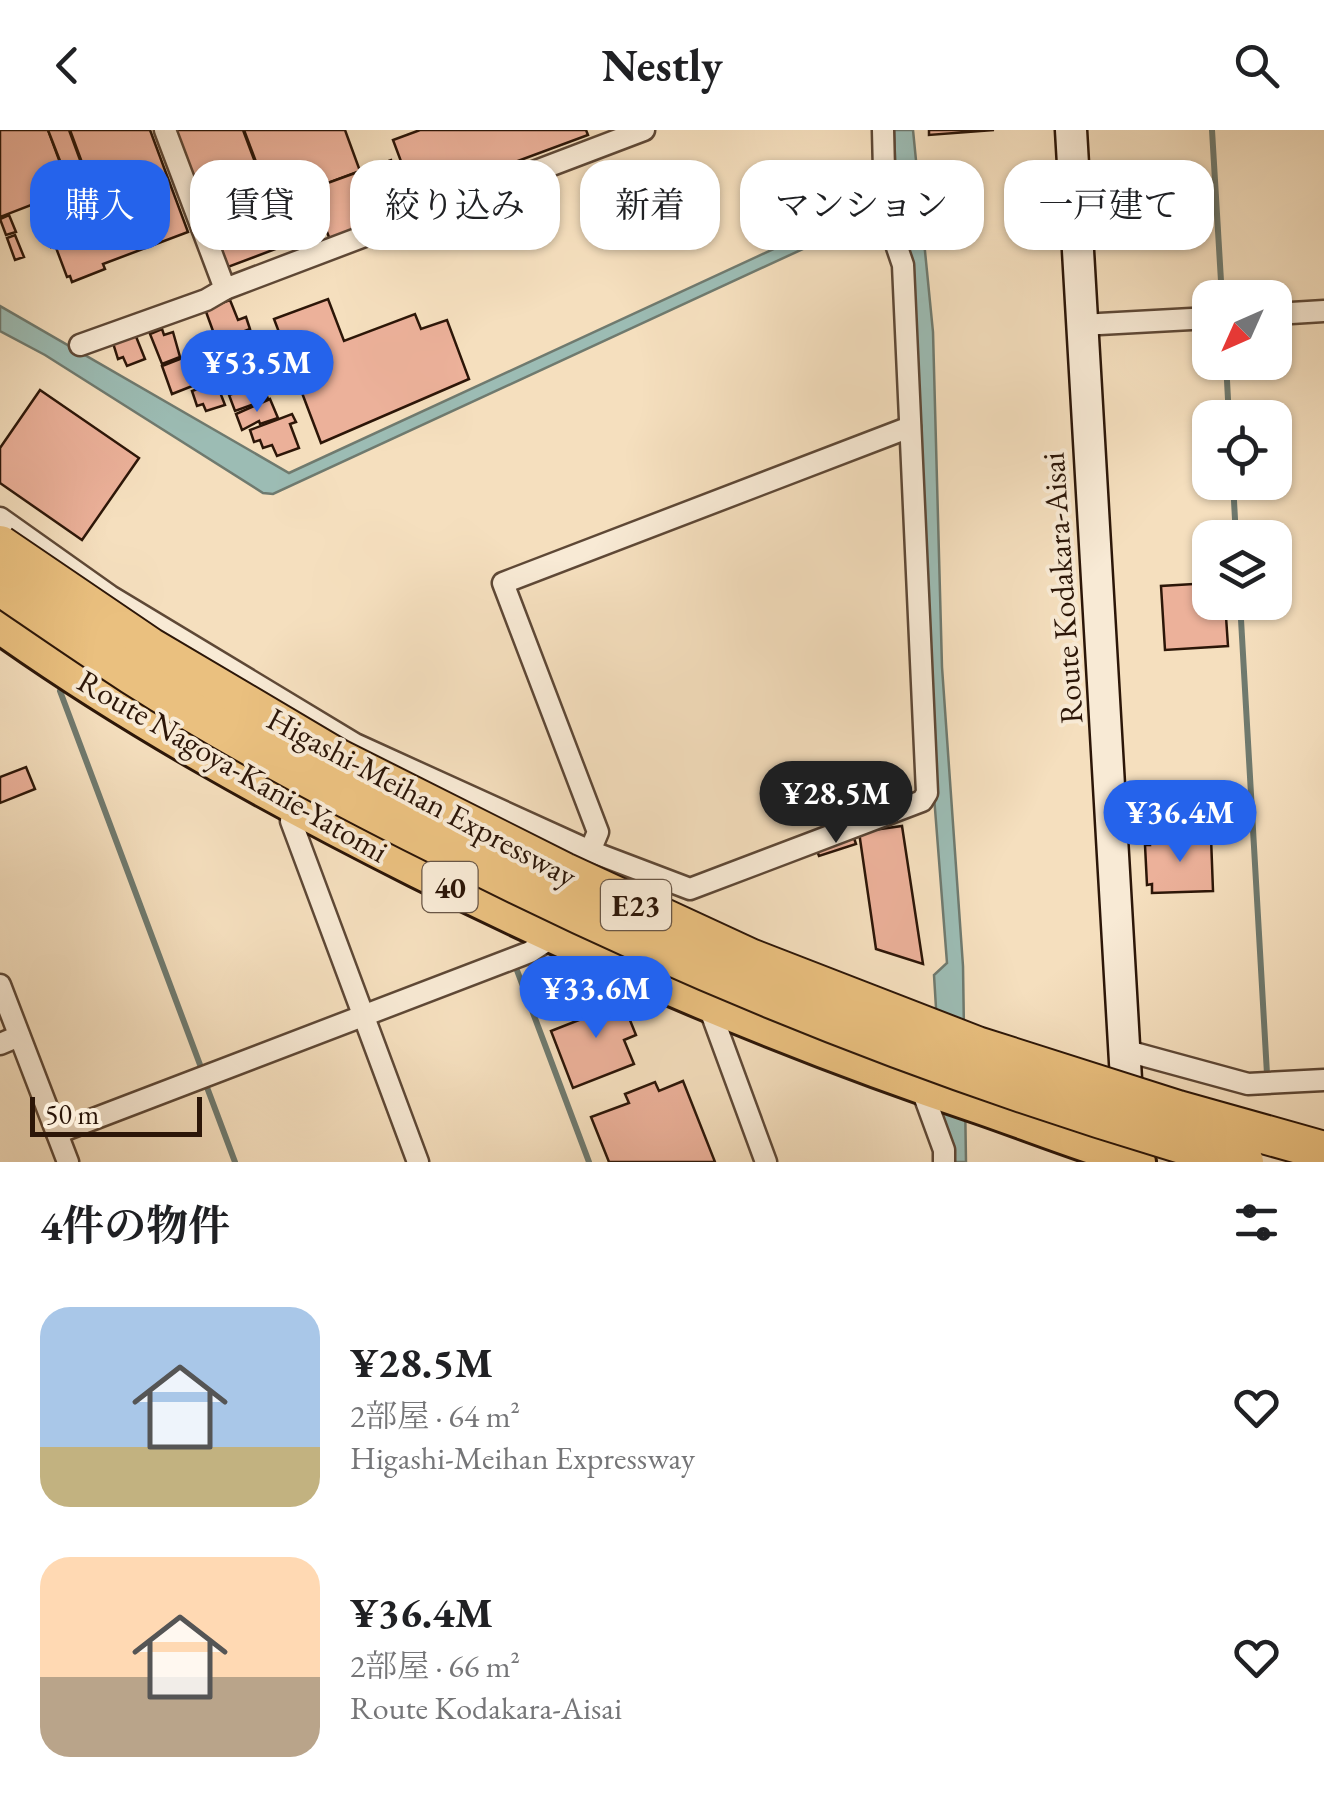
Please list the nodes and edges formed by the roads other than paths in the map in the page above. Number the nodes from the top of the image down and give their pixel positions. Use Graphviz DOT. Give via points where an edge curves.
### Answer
graph roads {
  1 [pos="166,130"];
  2 [pos="644,130"];
  3 [pos="883,130"];
  4 [pos="1070,130"];
  5 [pos="226,289"];
  6 [pos="1324,311"];
  7 [pos="1292,313"];
  8 [pos="1192,319"];
  9 [pos="1081,326"];
  10 [pos="80,345"];
  11 [pos="910,427"];
  12 [pos="0,518"];
  13 [pos="0,545"];
  14 [pos="0,586"];
  15 [pos="0,626"];
  16 [pos="294,809"];
  17 [pos="590,851"];
  18 [pos="551,938"];
  19 [pos="0,985"];
  20 [pos="709,1007"];
  21 [pos="363,1016"];
  22 [pos="10,1040"];
  23 [pos="1126,1051"];
  24 [pos="1324,1080"];
  25 [pos="924,1090"];
  26 [pos="57,1133"];
  27 [pos="1324,1151"];
  28 [pos="1133,1161"];
  29 [pos="68,1162"];
  30 [pos="418,1162"];
  31 [pos="766,1162"];
  32 [pos="944,1162"];
  33 [pos="1244,1162"];
  1 -- 5 [label="street"];
  2 -- 5 [label="street"];
  3 -- 11 [label="street" via="885,212 903,265"];
  4 -- 9 [label="main road, Route Kodakara-Aisai"];
  5 -- 10 [label="street"];
  6 -- 7 [label="street"];
  8 -- 9 [label="street"];
  9 -- 23 [label="main road, Route Kodakara-Aisai"];
  11 -- 17 [label="street" via="503,582 598,832"];
  11 -- 17 [label="street" via="922,800 690,889"];
  12 -- 17 [label="street" via="110,596 355,744"];
  13 -- 27 [label="highway, Higashi-Meihan Expressway / E23, bridge" via="150,647 339,759 733,950 977,1046"];
  14 -- 33 [label="highway, Higashi-Meihan Expressway / E23, bridge" via="133,676 322,786 548,902 738,987 971,1078"];
  15 -- 16 [label="main road, Route Nagoya-Kanie-Yatomi / 40"];
  16 -- 18 [label="main road, Route Nagoya-Kanie-Yatomi / 40"];
  16 -- 21 [label="street" via="290,822"];
  18 -- 20 [label="main road, Route Nagoya-Kanie-Yatomi / 40"];
  18 -- 21 [label="street"];
  19 -- 22 [label="street"];
  20 -- 25 [label="main road, Route Nagoya-Kanie-Yatomi / 40"];
  20 -- 31 [label="street"];
  21 -- 26 [label="street"];
  21 -- 30 [label="street"];
  22 -- 26 [label="street"];
  23 -- 24 [label="street" via="1248,1084"];
  23 -- 28 [label="main road, Route Kodakara-Aisai"];
  25 -- 28 [label="main road, Route Nagoya-Kanie-Yatomi / 40"];
  25 -- 32 [label="street"];
  26 -- 29 [label="street"];
}
